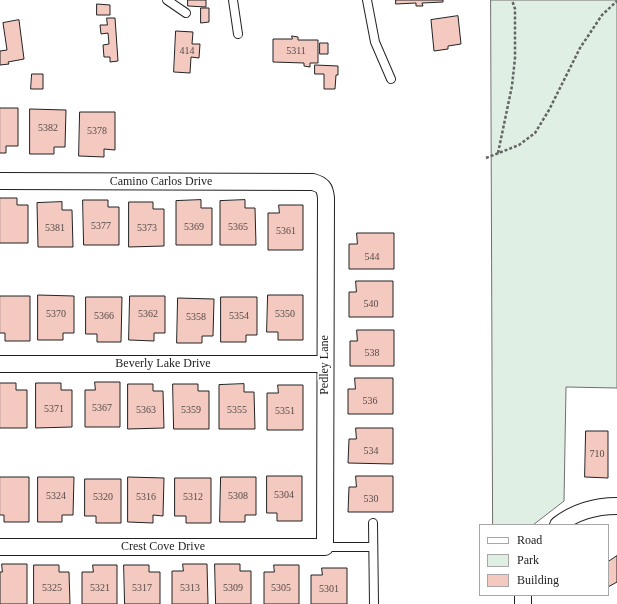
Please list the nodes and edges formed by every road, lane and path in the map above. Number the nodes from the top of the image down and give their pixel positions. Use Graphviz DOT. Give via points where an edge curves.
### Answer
graph roads {
  1 [pos="166,0"];
  2 [pos="233,0"];
  3 [pos="367,0"];
  4 [pos="512,0"];
  5 [pos="617,1"];
  6 [pos="186,13"];
  7 [pos="238,34"];
  8 [pos="391,79"];
  9 [pos="497,154"];
  10 [pos="486,158"];
  11 [pos="0,181"];
  12 [pos="321,185"];
  13 [pos="0,364"];
  14 [pos="325,364"];
  15 [pos="617,506"];
  16 [pos="373,523"];
  17 [pos="559,524"];
  18 [pos="0,547"];
  19 [pos="325,547"];
  20 [pos="373,547"];
  21 [pos="374,604"];
  1 -- 6 [label="lane"];
  2 -- 7 [label="lane"];
  3 -- 8 [label="lane" via="375,42"];
  4 -- 9 [label="path" via="515,9 513,79"];
  5 -- 9 [label="path" via="602,15 580,48 535,133 519,145"];
  9 -- 10 [label="path"];
  11 -- 12 [label="street, Camino Carlos Drive" via="313,182"];
  12 -- 14 [label="street, Pedley Lane" via="326,198"];
  13 -- 14 [label="street, Beverly Lake Drive"];
  14 -- 19 [label="street, Pedley Lane"];
  15 -- 17 [label="street" via="586,510"];
  16 -- 20 [label="lane"];
  18 -- 19 [label="street, Crest Cove Drive"];
  19 -- 20 [label="lane"];
  20 -- 21 [label="lane"];
}
